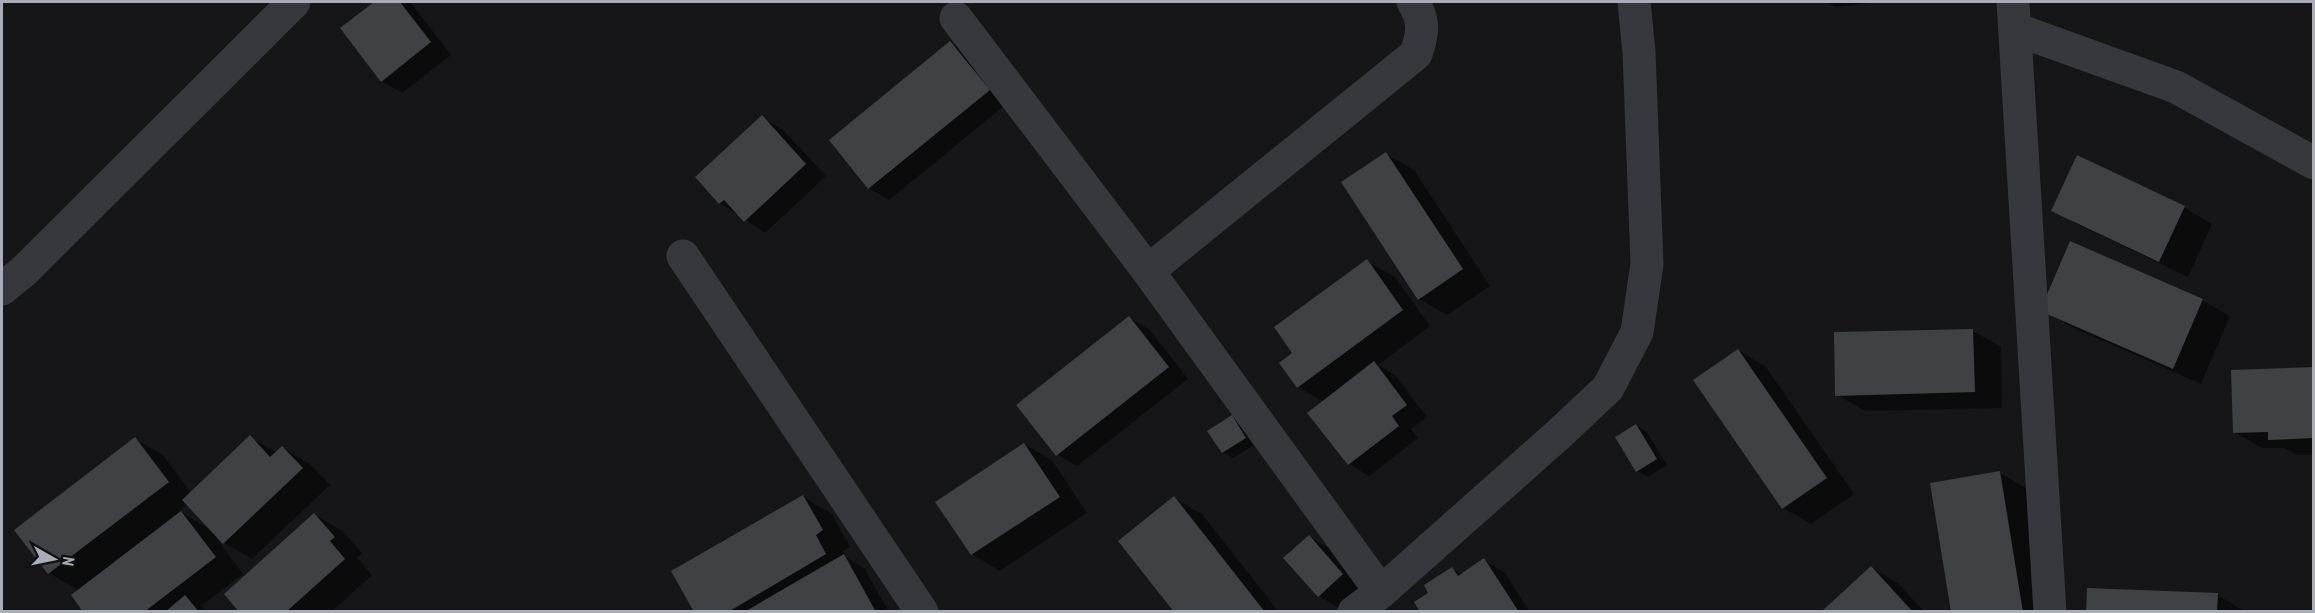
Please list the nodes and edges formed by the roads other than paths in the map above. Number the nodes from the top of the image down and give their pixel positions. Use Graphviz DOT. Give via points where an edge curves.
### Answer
graph roads {
  1 [pos="294,2"];
  2 [pos="1413,2"];
  3 [pos="1634,2"];
  4 [pos="2014,15"];
  5 [pos="956,18"];
  6 [pos="2313,163"];
  7 [pos="683,255"];
  8 [pos="1148,271"];
  9 [pos="2,289"];
  10 [pos="1381,592"];
  11 [pos="922,612"];
  12 [pos="1354,612"];
  13 [pos="2050,612"];
  1 -- 9 [label="street"];
  2 -- 8 [label="street" via="1421,15 1422,37 1416,54"];
  3 -- 10 [label="street" via="1647,264 1637,332 1608,388"];
  4 -- 6 [label="street" via="2176,87"];
  4 -- 13 [label="street"];
  5 -- 8 [label="street"];
  7 -- 11 [label="street"];
  8 -- 10 [label="street"];
  10 -- 12 [label="street"];
}
